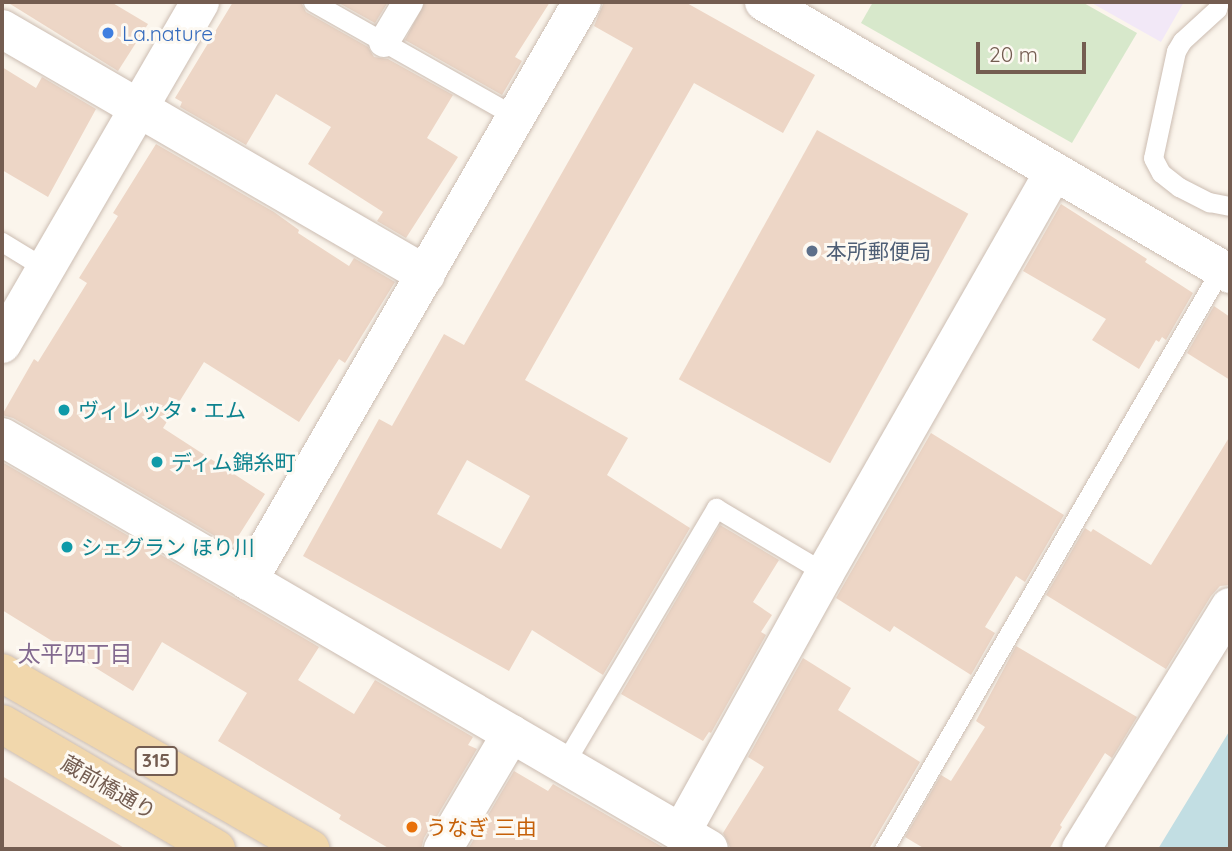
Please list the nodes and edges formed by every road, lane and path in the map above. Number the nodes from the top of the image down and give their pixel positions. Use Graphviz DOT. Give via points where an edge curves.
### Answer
graph roads {
  1 [pos="200,2"];
  2 [pos="313,2"];
  3 [pos="408,2"];
  4 [pos="582,2"];
  5 [pos="764,2"];
  6 [pos="1219,2"];
  7 [pos="2,29"];
  8 [pos="384,42"];
  9 [pos="140,109"];
  10 [pos="516,117"];
  11 [pos="1054,172"];
  12 [pos="1230,206"];
  13 [pos="2,242"];
  14 [pos="46,269"];
  15 [pos="1225,271"];
  16 [pos="426,275"];
  17 [pos="2,344"];
  18 [pos="2,437"];
  19 [pos="825,573"];
  20 [pos="248,581"];
  21 [pos="1230,607"];
  22 [pos="2,673"];
  23 [pos="2,724"];
  24 [pos="511,734"];
  25 [pos="564,764"];
  26 [pos="695,841"];
  27 [pos="216,849"];
  28 [pos="310,849"];
  29 [pos="443,849"];
  30 [pos="884,849"];
  31 [pos="1082,849"];
  1 -- 9 [label="street"];
  2 -- 8 [label="lane"];
  3 -- 8 [label="street"];
  4 -- 10 [label="street"];
  5 -- 11 [label="street"];
  6 -- 12 [label="lane" via="1176,51 1153,158 1161,173 1179,187 1209,202"];
  7 -- 9 [label="street"];
  8 -- 10 [label="lane"];
  9 -- 14 [label="street"];
  9 -- 16 [label="street"];
  10 -- 16 [label="street"];
  11 -- 15 [label="street"];
  11 -- 19 [label="street"];
  13 -- 14 [label="lane"];
  14 -- 17 [label="street"];
  15 -- 30 [label="lane"];
  16 -- 20 [label="street"];
  18 -- 20 [label="street"];
  19 -- 25 [label="lane" via="716,508"];
  19 -- 26 [label="street"];
  20 -- 24 [label="street"];
  21 -- 31 [label="street"];
  22 -- 28 [label="main road, 315"];
  23 -- 27 [label="main road, 蔵前橋通り / 315"];
  24 -- 25 [label="street"];
  24 -- 29 [label="street"];
  25 -- 26 [label="street"];
}
